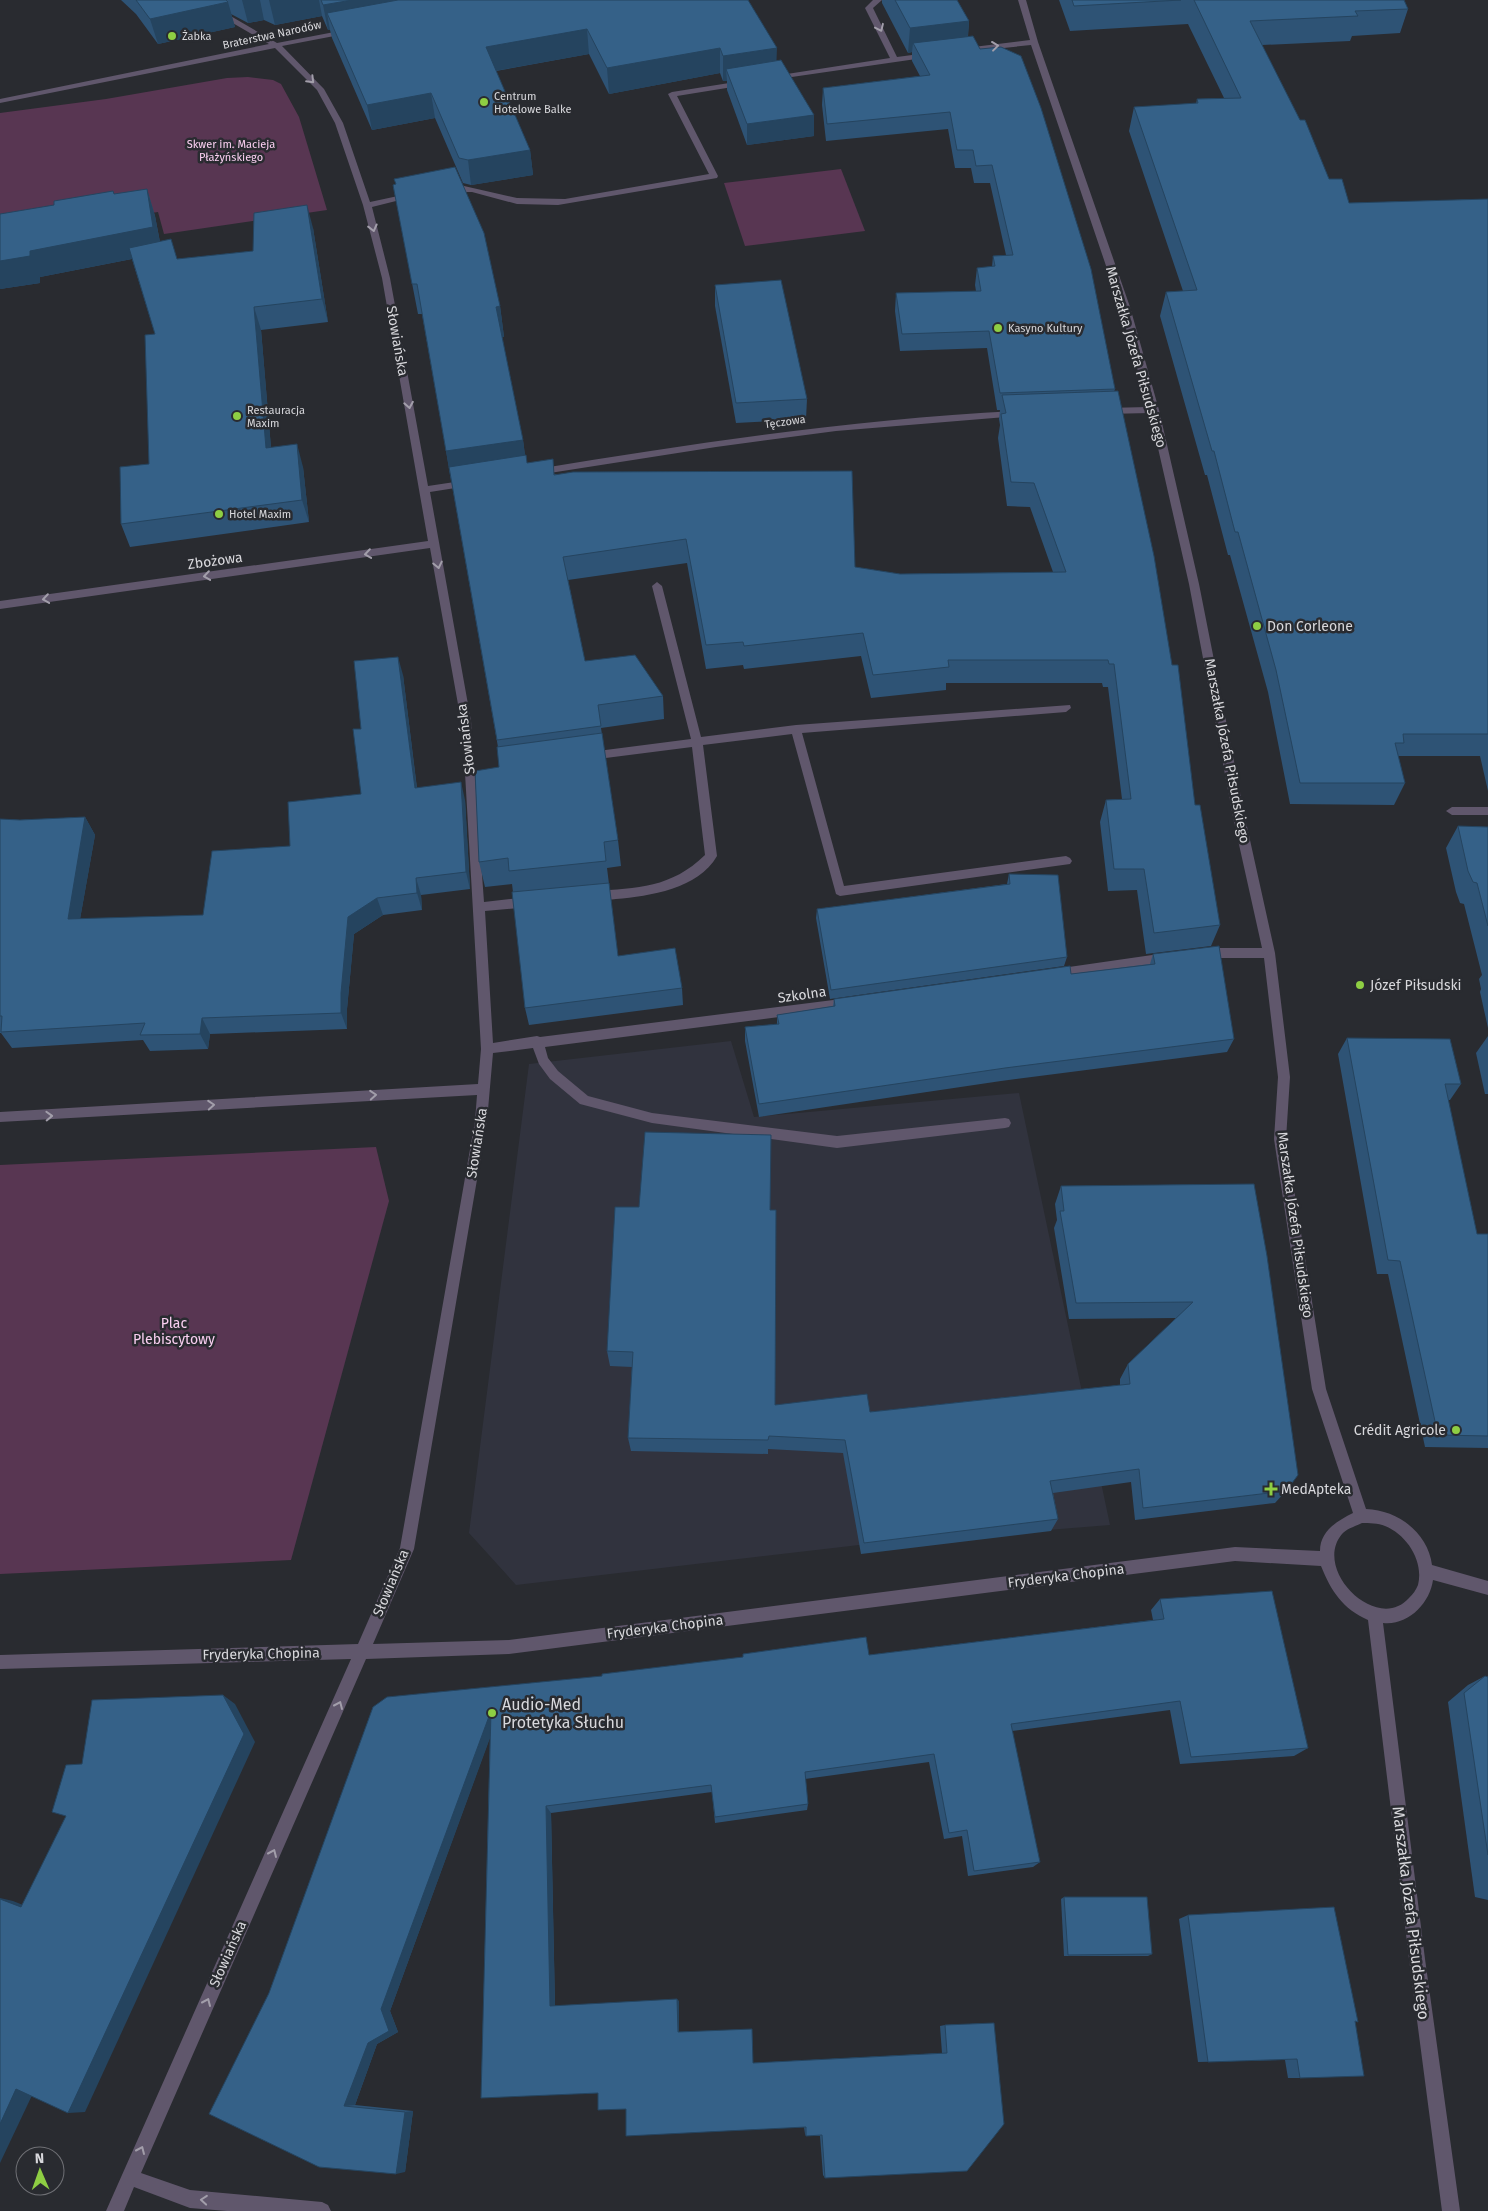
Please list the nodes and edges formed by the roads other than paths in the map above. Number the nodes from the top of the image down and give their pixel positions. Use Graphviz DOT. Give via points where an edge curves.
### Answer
graph roads {
  1 [pos="197,0"];
  2 [pos="878,0"];
  3 [pos="1022,0"];
  4 [pos="360,28"];
  5 [pos="1034,42"];
  6 [pos="277,46"];
  7 [pos="960,50"];
  8 [pos="932,54"];
  9 [pos="894,59"];
  10 [pos="769,79"];
  11 [pos="750,82"];
  12 [pos="0,101"];
  13 [pos="367,205"];
  14 [pos="1154,410"];
  15 [pos="1094,412"];
  16 [pos="1025,414"];
  17 [pos="530,473"];
  18 [pos="483,481"];
  19 [pos="424,490"];
  20 [pos="434,544"];
  21 [pos="657,586"];
  22 [pos="0,605"];
  23 [pos="1066,708"];
  24 [pos="796,729"];
  25 [pos="697,742"];
  26 [pos="579,758"];
  27 [pos="1452,811"];
  28 [pos="1488,812"];
  29 [pos="1066,861"];
  30 [pos="585,897"];
  31 [pos="537,902"];
  32 [pos="479,907"];
  33 [pos="1269,952"];
  34 [pos="1194,954"];
  35 [pos="1174,957"];
  36 [pos="1038,976"];
  37 [pos="864,1001"];
  38 [pos="537,1041"];
  39 [pos="487,1049"];
  40 [pos="484,1089"];
  41 [pos="0,1117"];
  42 [pos="1005,1124"];
  43 [pos="1361,1516"];
  44 [pos="1326,1559"];
  45 [pos="1427,1571"];
  46 [pos="1488,1588"];
  47 [pos="1375,1614"];
  48 [pos="362,1652"];
  49 [pos="0,1662"];
  50 [pos="129,2177"];
  51 [pos="115,2211"];
  52 [pos="322,2211"];
  53 [pos="1451,2211"];
  1 -- 6 [label="street, Słowiańska"];
  2 -- 9 [label="street, one-way" via="869,8"];
  3 -- 5 [label="street, Marszałka Józefa Piłsudskiego"];
  4 -- 6 [label="street, Braterstwa Narodów"];
  7 -- 5 [label="street, one-way"];
  5 -- 14 [label="street, Marszałka Józefa Piłsudskiego" via="1125,307"];
  6 -- 12 [label="street, Braterstwa Narodów"];
  6 -- 13 [label="street, Słowiańska, one-way" via="320,89 338,123"];
  8 -- 9 [label="street"];
  9 -- 10 [label="street"];
  11 -- 13 [label="street" via="672,94 714,176 565,202 509,200 459,187"];
  13 -- 19 [label="street, Słowiańska, one-way" via="386,278"];
  14 -- 15 [label="street"];
  14 -- 33 [label="street, Marszałka Józefa Piłsudskiego" via="1194,584"];
  16 -- 17 [label="street, Tęczowa" via="856,425"];
  18 -- 19 [label="street"];
  19 -- 20 [label="street, Słowiańska"];
  20 -- 22 [label="street, Zbożowa, one-way"];
  20 -- 32 [label="street, Słowiańska, one-way" via="476,772"];
  21 -- 25 [label="street"];
  23 -- 24 [label="street"];
  24 -- 25 [label="street"];
  24 -- 29 [label="street" via="840,891"];
  25 -- 26 [label="street"];
  25 -- 30 [label="street" via="711,856 698,871 679,883 642,892"];
  27 -- 28 [label="street"];
  31 -- 32 [label="street"];
  32 -- 39 [label="street, Słowiańska"];
  33 -- 34 [label="street"];
  33 -- 43 [label="street, Marszałka Józefa Piłsudskiego" via="1284,1077 1280,1139 1319,1389"];
  35 -- 36 [label="street"];
  37 -- 38 [label="street, Szkolna" via="738,1019"];
  38 -- 39 [label="street, Szkolna"];
  38 -- 42 [label="street" via="543,1060 554,1075 584,1100 652,1118 837,1142"];
  39 -- 40 [label="street, Słowiańska"];
  41 -- 40 [label="street, one-way"];
  40 -- 48 [label="street, Słowiańska" via="407,1549"];
  43 -- 44 [label="street" via="1339,1526 1327,1546"];
  43 -- 45 [label="street" via="1376,1516 1405,1530 1424,1556"];
  44 -- 47 [label="street" via="1329,1573 1347,1600"];
  44 -- 48 [label="street, Fryderyka Chopina" via="1236,1554 509,1647"];
  45 -- 46 [label="street"];
  45 -- 47 [label="street" via="1426,1587 1419,1600 1392,1615"];
  47 -- 53 [label="street, Marszałka Józefa Piłsudskiego"];
  48 -- 49 [label="street, Fryderyka Chopina"];
  50 -- 48 [label="street, Słowiańska, one-way"];
  50 -- 51 [label="street, Słowiańska"];
  52 -- 50 [label="street, one-way" via="190,2199"];
}
